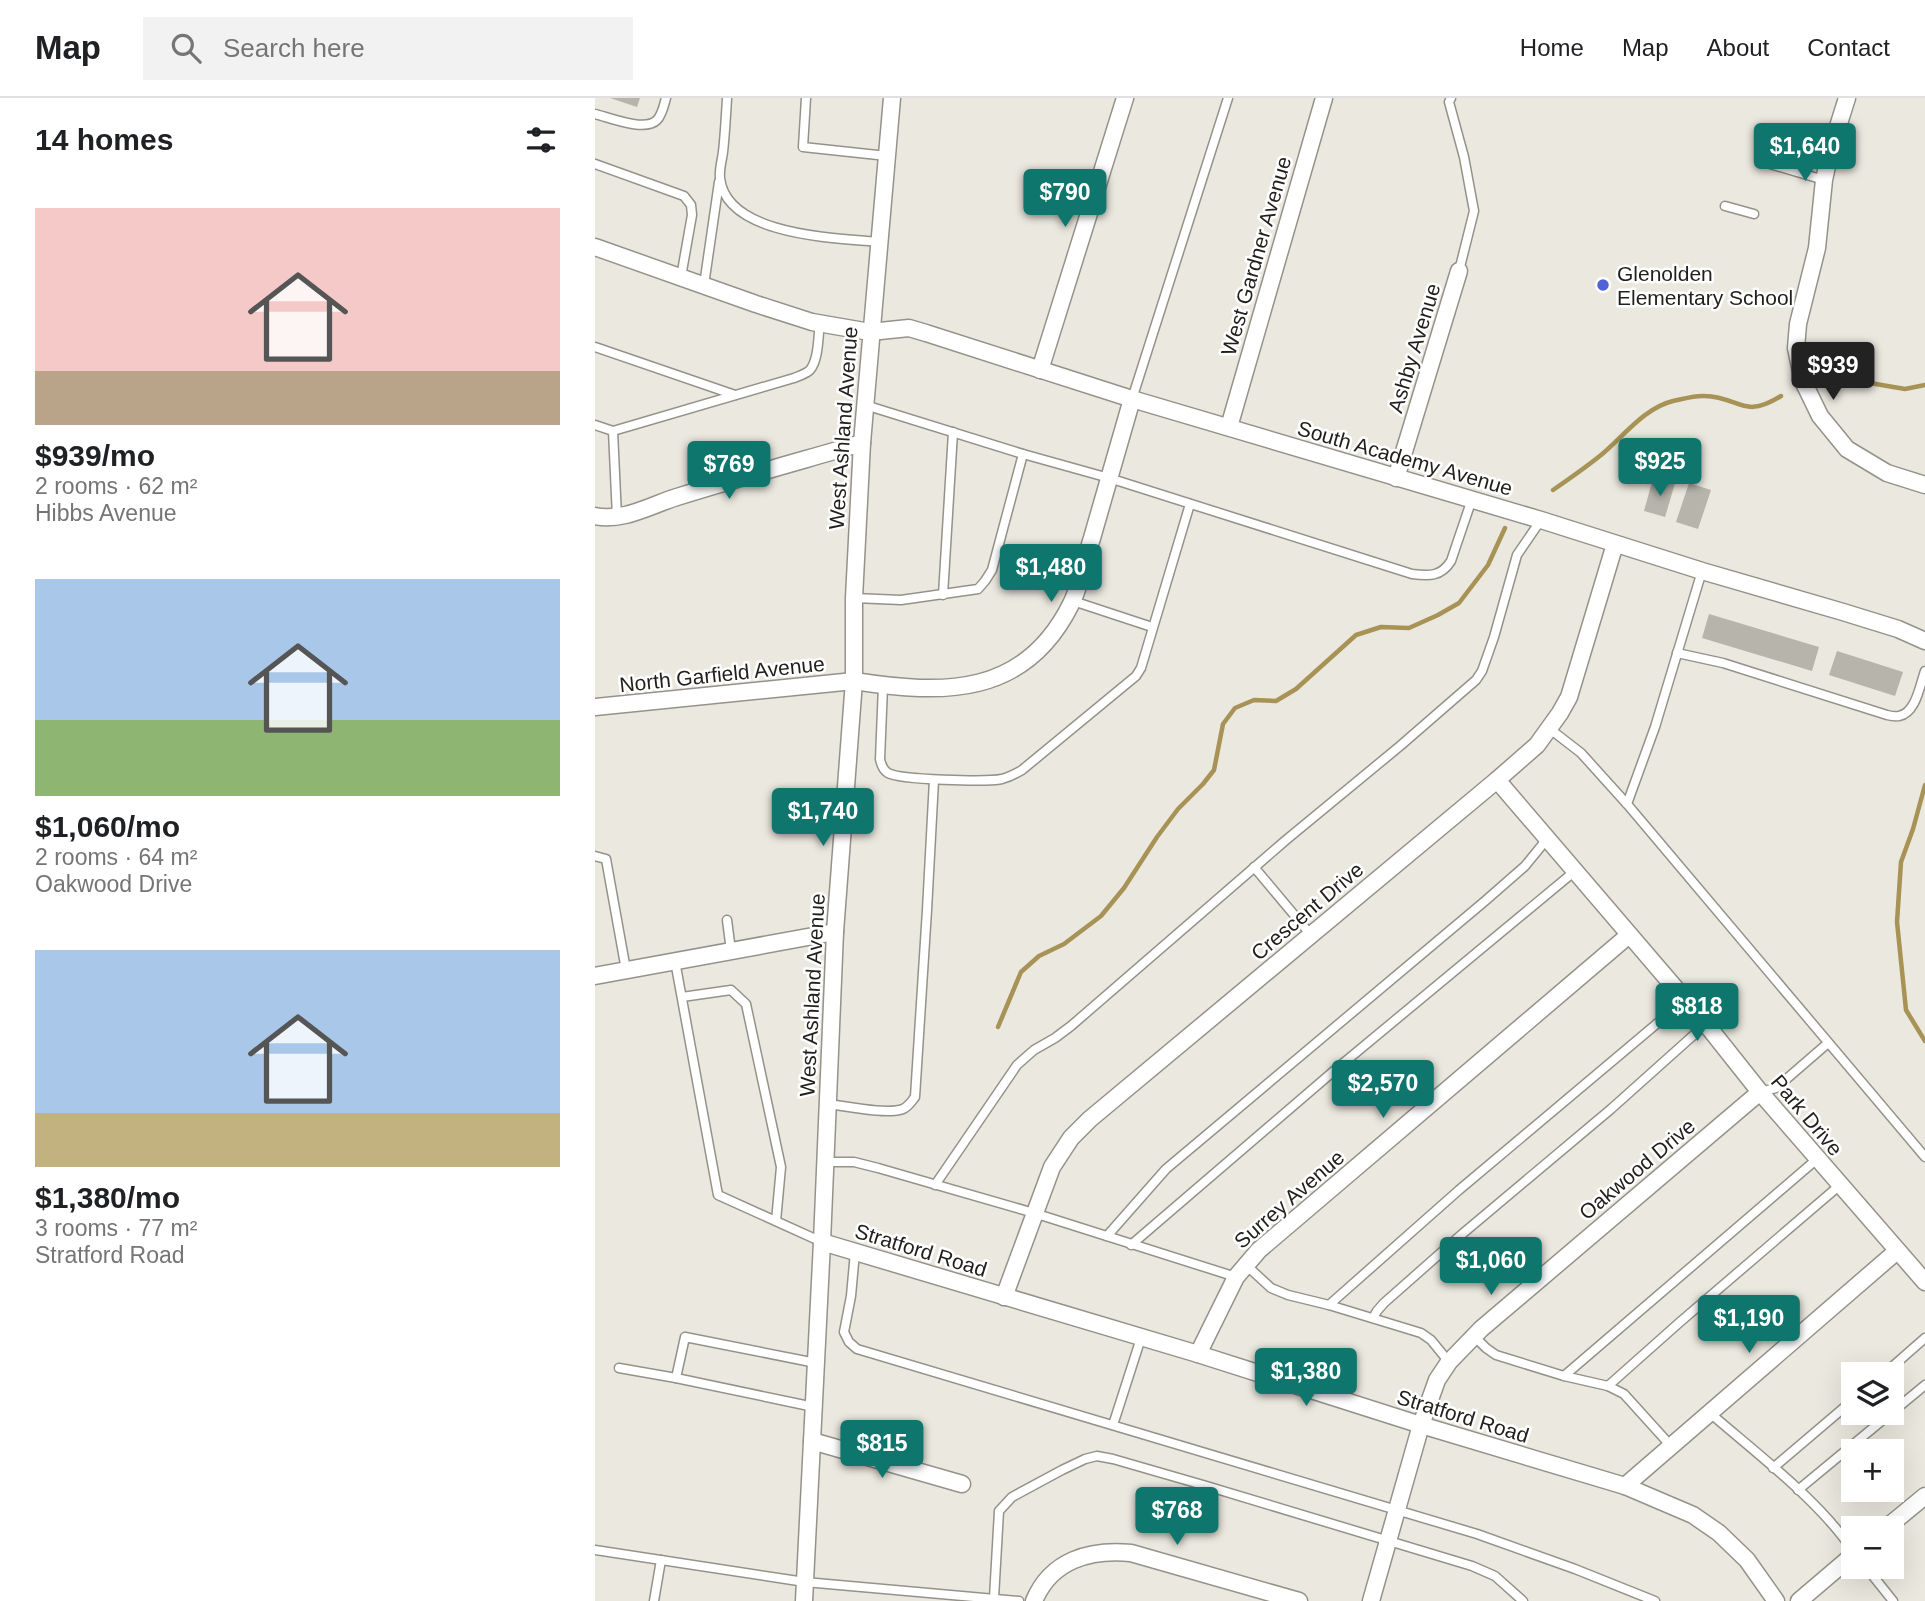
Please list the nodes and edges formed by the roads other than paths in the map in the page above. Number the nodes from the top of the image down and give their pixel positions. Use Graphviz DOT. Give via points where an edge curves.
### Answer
graph roads {
  1 [pos="666,98"];
  2 [pos="727,98"];
  3 [pos="806,98"];
  4 [pos="892,98"];
  5 [pos="1125,98"];
  6 [pos="1228,98"];
  7 [pos="1324,98"];
  8 [pos="1451,98"];
  9 [pos="1847,98"];
  10 [pos="595,114"];
  11 [pos="887,156"];
  12 [pos="595,164"];
  13 [pos="1770,164"];
  14 [pos="720,179"];
  15 [pos="1824,180"];
  16 [pos="1725,206"];
  17 [pos="1754,214"];
  18 [pos="879,242"];
  19 [pos="595,247"];
  20 [pos="1459,271"];
  21 [pos="681,277"];
  22 [pos="703,285"];
  23 [pos="820,323"];
  24 [pos="870,331"];
  25 [pos="595,347"];
  26 [pos="1040,370"];
  27 [pos="735,395"];
  28 [pos="1132,399"];
  29 [pos="865,405"];
  30 [pos="595,425"];
  31 [pos="1229,427"];
  32 [pos="613,431"];
  33 [pos="953,432"];
  34 [pos="862,443"];
  35 [pos="1023,454"];
  36 [pos="1109,478"];
  37 [pos="1396,478"];
  38 [pos="1925,485"];
  39 [pos="1472,499"];
  40 [pos="1190,504"];
  41 [pos="595,516"];
  42 [pos="617,517"];
  43 [pos="1541,520"];
  44 [pos="1615,544"];
  45 [pos="1702,571"];
  46 [pos="943,595"];
  47 [pos="854,598"];
  48 [pos="1073,601"];
  49 [pos="1152,627"];
  50 [pos="1925,641"];
  51 [pos="1677,653"];
  52 [pos="1925,671"];
  53 [pos="854,681"];
  54 [pos="883,686"];
  55 [pos="595,707"];
  56 [pos="1550,729"];
  57 [pos="934,780"];
  58 [pos="1497,780"];
  59 [pos="1627,804"];
  60 [pos="1547,839"];
  61 [pos="595,856"];
  62 [pos="1254,867"];
  63 [pos="1575,871"];
  64 [pos="727,919"];
  65 [pos="835,932"];
  66 [pos="1629,934"];
  67 [pos="1311,935"];
  68 [pos="731,951"];
  69 [pos="675,961"];
  70 [pos="626,971"];
  71 [pos="595,976"];
  72 [pos="682,998"];
  73 [pos="1685,1000"];
  74 [pos="1706,1024"];
  75 [pos="1828,1043"];
  76 [pos="1760,1092"];
  77 [pos="828,1104"];
  78 [pos="1925,1157"];
  79 [pos="1817,1159"];
  80 [pos="825,1162"];
  81 [pos="935,1185"];
  82 [pos="1840,1185"];
  83 [pos="1034,1213"];
  84 [pos="776,1221"];
  85 [pos="1107,1236"];
  86 [pos="822,1242"];
  87 [pos="1131,1245"];
  88 [pos="1897,1251"];
  89 [pos="855,1252"];
  90 [pos="1240,1270"];
  91 [pos="1925,1282"];
  92 [pos="1004,1297"];
  93 [pos="1329,1305"];
  94 [pos="1374,1318"];
  95 [pos="1474,1336"];
  96 [pos="1141,1338"];
  97 [pos="1925,1338"];
  98 [pos="1198,1354"];
  99 [pos="1449,1362"];
  100 [pos="1898,1362"];
  101 [pos="816,1363"];
  102 [pos="619,1368"];
  103 [pos="1563,1376"];
  104 [pos="676,1378"];
  105 [pos="1925,1385"];
  106 [pos="1608,1386"];
  107 [pos="814,1407"];
  108 [pos="1841,1410"];
  109 [pos="1710,1413"];
  110 [pos="1113,1425"];
  111 [pos="1421,1425"];
  112 [pos="812,1441"];
  113 [pos="1671,1447"];
  114 [pos="1773,1468"];
  115 [pos="962,1484"];
  116 [pos="1625,1486"];
  117 [pos="1798,1490"];
  118 [pos="1925,1496"];
  119 [pos="1398,1511"];
  120 [pos="1901,1516"];
  121 [pos="1841,1535"];
  122 [pos="1388,1542"];
  123 [pos="595,1550"];
  124 [pos="661,1560"];
  125 [pos="1841,1564"];
  126 [pos="1875,1579"];
  127 [pos="805,1582"];
  128 [pos="1254,1595"];
  129 [pos="994,1598"];
  130 [pos="654,1601"];
  131 [pos="804,1601"];
  132 [pos="1019,1601"];
  133 [pos="1034,1601"];
  134 [pos="1299,1601"];
  135 [pos="1371,1601"];
  136 [pos="1523,1601"];
  137 [pos="1655,1601"];
  138 [pos="1776,1601"];
  139 [pos="1799,1601"];
  140 [pos="1893,1601"];
  1 -- 10 [label="lane" via="660,118 650,125"];
  2 -- 14 [label="lane"];
  3 -- 11 [label="lane" via="803,147"];
  4 -- 11 [label="street, West Ashland Avenue"];
  5 -- 26 [label="street"];
  6 -- 28 [label="lane"];
  7 -- 31 [label="street, West Gardner Avenue"];
  8 -- 20 [label="lane" via="1474,211"];
  9 -- 15 [label="street"];
  11 -- 18 [label="street, West Ashland Avenue"];
  12 -- 21 [label="lane" via="684,196 691,205"];
  13 -- 15 [label="lane"];
  14 -- 18 [label="lane" via="734,206 768,227"];
  14 -- 22 [label="lane"];
  15 -- 38 [label="street" via="1818,248 1798,324 1796,348 1803,381 1820,416 1847,449 1887,472"];
  16 -- 17 [label="lane"];
  18 -- 24 [label="street, West Ashland Avenue"];
  19 -- 21 [label="street, South Academy Avenue"];
  20 -- 37 [label="street, Ashby Avenue"];
  21 -- 22 [label="street, South Academy Avenue"];
  22 -- 23 [label="street, South Academy Avenue"];
  23 -- 24 [label="street, South Academy Avenue"];
  23 -- 27 [label="lane" via="808,372"];
  24 -- 26 [label="street, South Academy Avenue" via="909,328"];
  24 -- 29 [label="street, West Ashland Avenue"];
  25 -- 27 [label="lane"];
  26 -- 28 [label="street, South Academy Avenue"];
  27 -- 32 [label="lane"];
  28 -- 31 [label="street, South Academy Avenue"];
  28 -- 36 [label="street, North Garfield Avenue"];
  29 -- 33 [label="lane"];
  29 -- 34 [label="street, West Ashland Avenue"];
  30 -- 32 [label="lane"];
  31 -- 37 [label="street, South Academy Avenue"];
  32 -- 42 [label="lane"];
  33 -- 35 [label="lane"];
  33 -- 46 [label="lane"];
  34 -- 42 [label="street"];
  34 -- 47 [label="street, West Ashland Avenue"];
  35 -- 36 [label="lane"];
  35 -- 46 [label="lane" via="992,570 978,589"];
  36 -- 40 [label="lane"];
  36 -- 48 [label="street, North Garfield Avenue"];
  37 -- 39 [label="street, South Academy Avenue"];
  39 -- 40 [label="lane" via="1451,561 1438,574 1426,576"];
  39 -- 43 [label="street, South Academy Avenue"];
  40 -- 49 [label="lane"];
  41 -- 42 [label="street"];
  43 -- 44 [label="street, South Academy Avenue"];
  43 -- 62 [label="lane" via="1517,555 1476,680"];
  44 -- 45 [label="street, South Academy Avenue"];
  44 -- 56 [label="street, Crescent Drive" via="1569,697"];
  45 -- 50 [label="street, South Academy Avenue"];
  45 -- 51 [label="lane"];
  46 -- 47 [label="lane" via="901,600"];
  47 -- 53 [label="street, West Ashland Avenue"];
  48 -- 49 [label="lane"];
  48 -- 54 [label="street, North Garfield Avenue" via="1051,637 1013,670 993,679 950,689"];
  49 -- 57 [label="lane" via="1136,676 1022,770 999,780"];
  51 -- 52 [label="lane" via="1900,716 1910,710"];
  51 -- 59 [label="lane"];
  53 -- 54 [label="street, North Garfield Avenue"];
  53 -- 55 [label="street, North Garfield Avenue"];
  53 -- 65 [label="street, West Ashland Avenue"];
  54 -- 57 [label="lane" via="882,767 888,773"];
  56 -- 58 [label="street, Crescent Drive"];
  56 -- 59 [label="lane" via="1581,752"];
  57 -- 77 [label="lane" via="915,1097 901,1110 890,1111"];
  58 -- 60 [label="street, Park Drive"];
  58 -- 67 [label="street, Crescent Drive"];
  59 -- 75 [label="lane"];
  60 -- 63 [label="street, Park Drive"];
  60 -- 85 [label="lane" via="1525,866 1485,901 1166,1169"];
  61 -- 70 [label="lane" via="606,859"];
  62 -- 67 [label="lane"];
  62 -- 81 [label="lane" via="1070,1026 1025,1057"];
  63 -- 66 [label="street, Park Drive"];
  63 -- 87 [label="lane"];
  64 -- 68 [label="lane"];
  65 -- 68 [label="street"];
  65 -- 77 [label="street, West Ashland Avenue"];
  66 -- 73 [label="street, Park Drive"];
  66 -- 90 [label="street, Surrey Avenue"];
  67 -- 83 [label="street, Crescent Drive" via="1071,1138 1052,1167"];
  68 -- 69 [label="street"];
  69 -- 70 [label="street"];
  69 -- 72 [label="lane"];
  70 -- 71 [label="street"];
  72 -- 84 [label="lane" via="718,1195"];
  72 -- 84 [label="lane" via="731,990 746,1004 781,1167"];
  73 -- 74 [label="street, Park Drive"];
  73 -- 93 [label="lane"];
  74 -- 76 [label="street, Park Drive"];
  74 -- 94 [label="lane" via="1441,1252 1384,1303"];
  75 -- 76 [label="lane" via="1776,1088"];
  75 -- 78 [label="lane"];
  76 -- 79 [label="street, Park Drive"];
  76 -- 95 [label="street, Oakwood Drive"];
  77 -- 80 [label="street, West Ashland Avenue"];
  79 -- 82 [label="street, Park Drive"];
  79 -- 103 [label="lane"];
  80 -- 81 [label="lane" via="854,1162"];
  80 -- 86 [label="street, West Ashland Avenue"];
  81 -- 83 [label="lane"];
  82 -- 88 [label="street, Park Drive"];
  82 -- 106 [label="lane"];
  83 -- 85 [label="lane"];
  83 -- 92 [label="street, Crescent Drive"];
  84 -- 86 [label="lane"];
  85 -- 87 [label="lane"];
  86 -- 89 [label="street, Stratford Road"];
  86 -- 101 [label="street, West Ashland Avenue"];
  87 -- 90 [label="lane"];
  88 -- 91 [label="street, Park Drive"];
  88 -- 109 [label="street"];
  89 -- 92 [label="street, Stratford Road"];
  89 -- 110 [label="lane" via="844,1332 857,1349"];
  90 -- 93 [label="lane" via="1288,1295"];
  90 -- 98 [label="street, Surrey Avenue"];
  92 -- 96 [label="street, Stratford Road"];
  93 -- 94 [label="lane"];
  94 -- 99 [label="lane" via="1421,1334"];
  95 -- 99 [label="street, Oakwood Drive"];
  95 -- 103 [label="lane" via="1496,1355"];
  96 -- 98 [label="street, Stratford Road"];
  96 -- 110 [label="lane"];
  97 -- 100 [label="lane"];
  98 -- 111 [label="street, Stratford Road"];
  99 -- 111 [label="street, Oakwood Drive" via="1437,1380"];
  101 -- 104 [label="lane" via="685,1337"];
  101 -- 107 [label="street, West Ashland Avenue"];
  102 -- 104 [label="lane"];
  103 -- 106 [label="lane"];
  104 -- 107 [label="lane"];
  105 -- 117 [label="lane"];
  106 -- 113 [label="lane" via="1624,1394"];
  107 -- 112 [label="street, West Ashland Avenue"];
  108 -- 114 [label="lane"];
  109 -- 113 [label="street"];
  109 -- 114 [label="lane"];
  110 -- 119 [label="lane"];
  111 -- 116 [label="street, Stratford Road"];
  111 -- 119 [label="street, Oakwood Drive"];
  112 -- 115 [label="street"];
  112 -- 127 [label="street, West Ashland Avenue"];
  113 -- 116 [label="street"];
  114 -- 117 [label="lane"];
  116 -- 138 [label="street, Stratford Road" via="1693,1515 1719,1533 1747,1560"];
  117 -- 121 [label="lane"];
  118 -- 120 [label="street"];
  119 -- 122 [label="street, Oakwood Drive"];
  119 -- 137 [label="lane" via="1525,1550"];
  122 -- 129 [label="lane" via="1097,1457 1011,1497 999,1511"];
  122 -- 135 [label="street, Oakwood Drive"];
  122 -- 136 [label="lane" via="1495,1576"];
  123 -- 124 [label="lane"];
  124 -- 127 [label="lane"];
  124 -- 130 [label="lane"];
  125 -- 139 [label="street"];
  126 -- 140 [label="lane"];
  127 -- 129 [label="lane"];
  127 -- 131 [label="street, West Ashland Avenue"];
  128 -- 133 [label="street" via="1131,1553 1109,1551 1072,1560 1042,1584"];
  128 -- 134 [label="street"];
  129 -- 132 [label="lane"];
}
